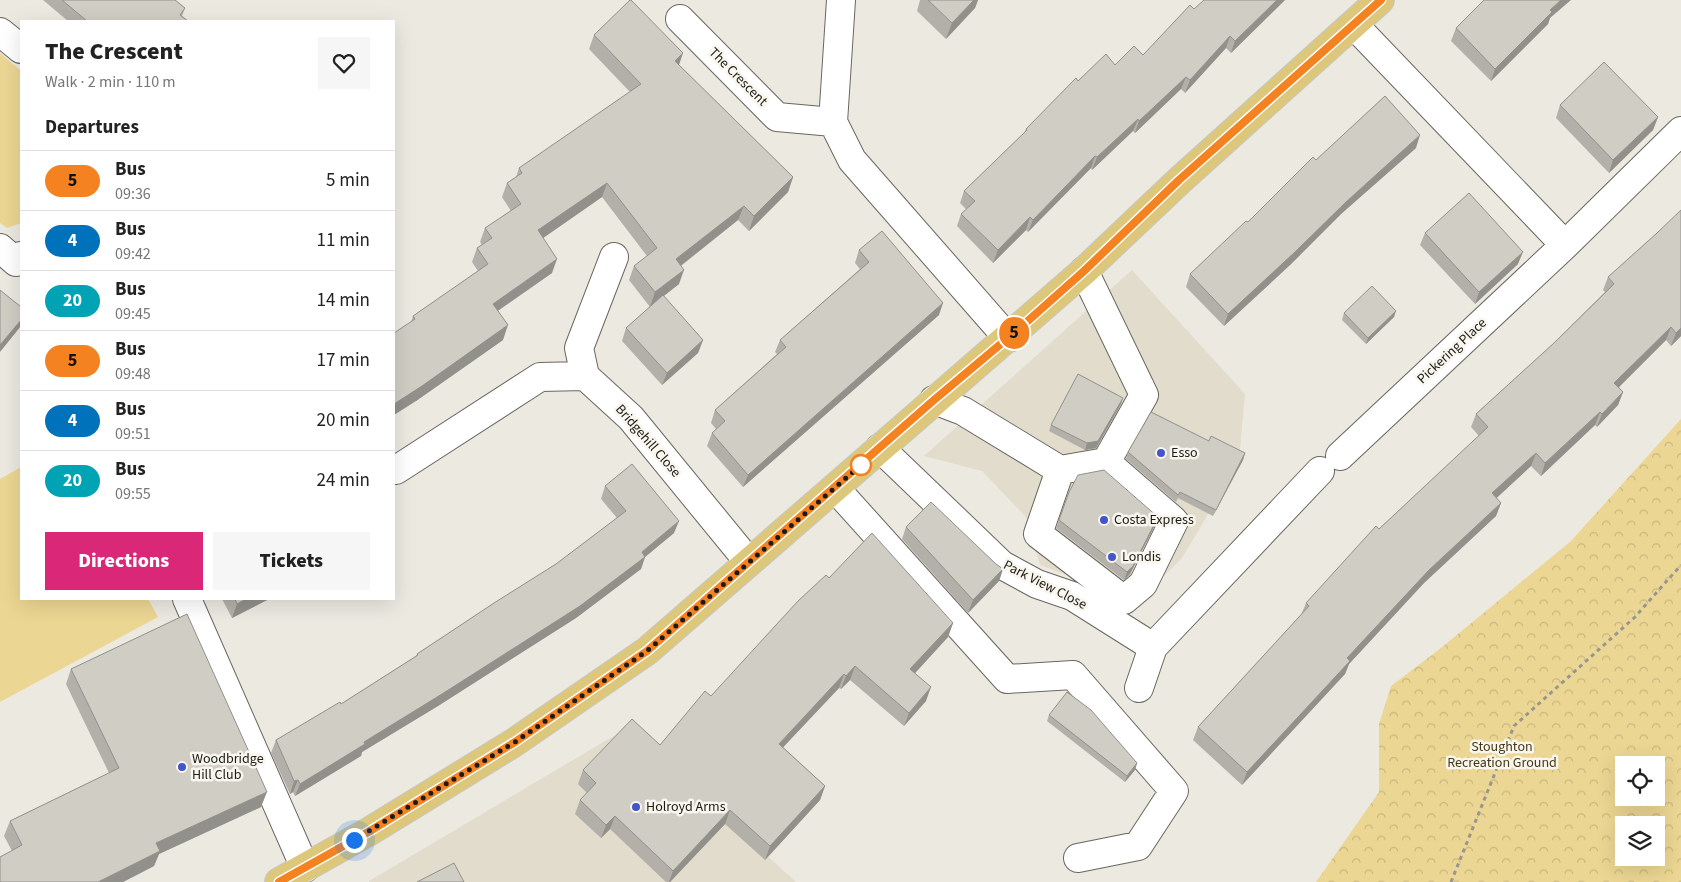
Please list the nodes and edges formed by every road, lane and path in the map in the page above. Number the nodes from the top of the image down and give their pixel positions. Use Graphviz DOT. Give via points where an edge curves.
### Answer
graph roads {
  1 [pos="841,0"];
  2 [pos="1380,0"];
  3 [pos="680,20"];
  4 [pos="1354,25"];
  5 [pos="0,32"];
  6 [pos="20,48"];
  7 [pos="833,122"];
  8 [pos="1681,131"];
  9 [pos="1565,246"];
  10 [pos="0,248"];
  11 [pos="20,257"];
  12 [pos="614,257"];
  13 [pos="1084,271"];
  14 [pos="1008,338"];
  15 [pos="585,376"];
  16 [pos="934,400"];
  17 [pos="880,448"];
  18 [pos="1106,462"];
  19 [pos="396,470"];
  20 [pos="1060,470"];
  21 [pos="835,488"];
  22 [pos="748,562"];
  23 [pos="1681,565"];
  24 [pos="187,600"];
  25 [pos="1153,648"];
  26 [pos="1139,688"];
  27 [pos="1078,858"];
  28 [pos="304,868"];
  29 [pos="279,882"];
  30 [pos="1451,882"];
  1 -- 7 [label="street"];
  2 -- 4 [label="main road"];
  3 -- 7 [label="street, The Crescent" via="777,117"];
  4 -- 9 [label="street"];
  4 -- 13 [label="main road" via="1179,180"];
  5 -- 6 [label="street"];
  7 -- 14 [label="street" via="852,160"];
  8 -- 9 [label="street, Pickering Place"];
  9 -- 25 [label="street, Pickering Place" via="1330,464"];
  10 -- 11 [label="street" via="16,262"];
  12 -- 15 [label="street" via="579,348"];
  13 -- 14 [label="main road"];
  13 -- 18 [label="street" via="1144,395"];
  14 -- 16 [label="main road"];
  15 -- 19 [label="street" via="540,377"];
  15 -- 22 [label="street, Bridgehill Close" via="631,418"];
  16 -- 17 [label="main road"];
  16 -- 20 [label="street" via="963,410"];
  17 -- 21 [label="main road"];
  17 -- 25 [label="street, Park View Close" via="1002,565 1037,584 1072,596"];
  18 -- 20 [label="street"];
  18 -- 20 [label="street" via="1174,521 1143,584 1124,600 1038,534"];
  21 -- 22 [label="main road"];
  21 -- 27 [label="street" via="1007,679 1073,675 1174,792 1138,846"];
  22 -- 28 [label="main road" via="647,651 572,703 462,775"];
  23 -- 30 [label="path" via="1635,617 1514,726"];
  24 -- 28 [label="street"];
  25 -- 26 [label="street"];
  28 -- 29 [label="main road"];
}
